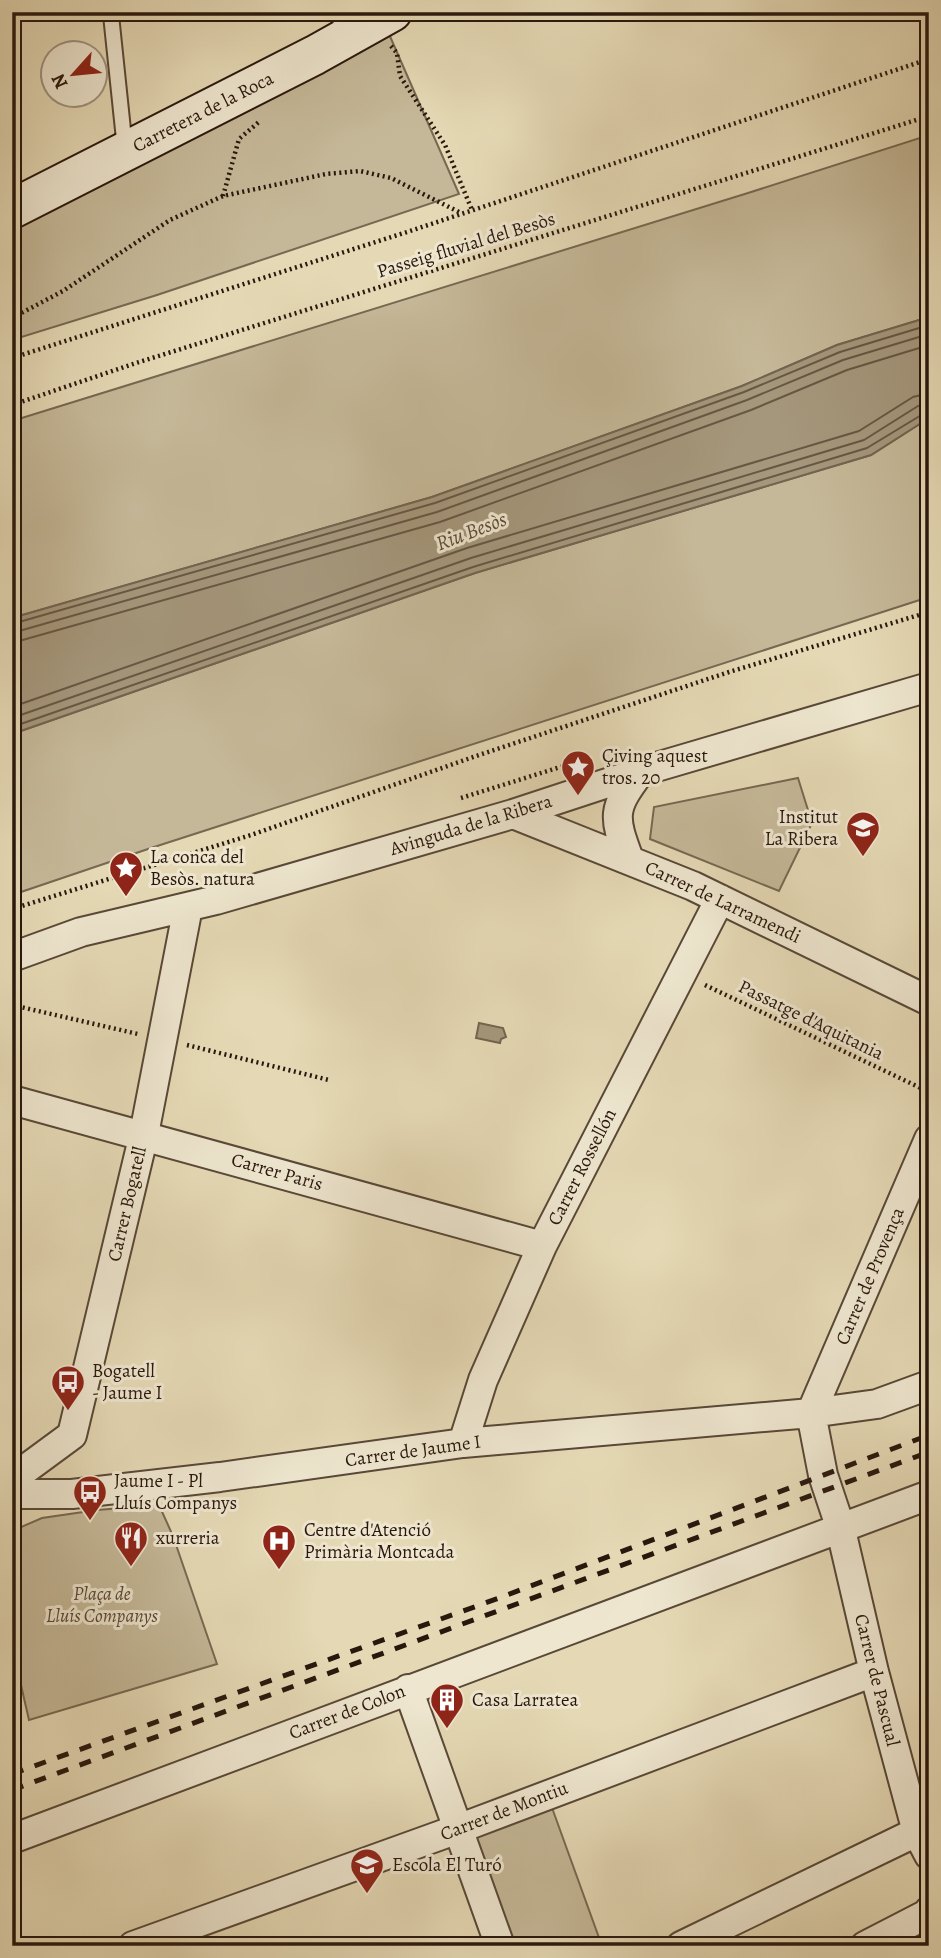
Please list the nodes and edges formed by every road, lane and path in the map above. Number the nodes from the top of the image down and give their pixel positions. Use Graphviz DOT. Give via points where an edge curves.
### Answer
graph roads {
  1 [pos="113,12"];
  2 [pos="366,23"];
  3 [pos="929,59"];
  4 [pos="929,116"];
  5 [pos="125,151"];
  6 [pos="12,209"];
  7 [pos="472,210"];
  8 [pos="461,214"];
  9 [pos="12,317"];
  10 [pos="12,358"];
  11 [pos="12,405"];
  12 [pos="929,612"];
  13 [pos="929,687"];
  14 [pos="598,755"];
  15 [pos="640,772"];
  16 [pos="513,782"];
  17 [pos="513,814"];
  18 [pos="629,859"];
  19 [pos="720,899"];
  20 [pos="188,907"];
  21 [pos="12,909"];
  22 [pos="12,957"];
  23 [pos="681,974"];
  24 [pos="929,1001"];
  25 [pos="929,1092"];
  26 [pos="12,1100"];
  27 [pos="144,1135"];
  28 [pos="929,1139"];
  29 [pos="542,1246"];
  30 [pos="929,1385"];
  31 [pos="811,1413"];
  32 [pos="463,1443"];
  33 [pos="15,1481"];
  34 [pos="929,1494"];
  35 [pos="840,1527"];
  36 [pos="874,1672"];
  37 [pos="408,1689"];
  38 [pos="458,1829"];
  39 [pos="925,1838"];
  40 [pos="12,1839"];
  41 [pos="928,1912"];
  42 [pos="133,1946"];
  43 [pos="500,1946"];
  44 [pos="681,1946"];
  45 [pos="864,1946"];
  1 -- 5 [label="lane"];
  2 -- 5 [label="street, Carretera de la Roca" via="315,55"];
  2 -- 7 [label="path" via="397,53 400,76 445,145"];
  3 -- 7 [label="path"];
  4 -- 11 [label="path, Passeig fluvial del Besòs"];
  5 -- 6 [label="street, Carretera de la Roca"];
  7 -- 8 [label="path"];
  8 -- 9 [label="path" via="391,178 360,171 223,196 170,220 63,291"];
  8 -- 10 [label="path"];
  12 -- 21 [label="path" via="729,672 251,835"];
  13 -- 15 [label="street, Avinguda de la Ribera"];
  14 -- 16 [label="path, Avinguda de la Ribera"];
  15 -- 17 [label="street, Avinguda de la Ribera"];
  15 -- 18 [label="street" via="616,812"];
  17 -- 18 [label="street, Carrer de Larramendi"];
  17 -- 20 [label="street, Avinguda de la Ribera"];
  18 -- 19 [label="street, Carrer de Larramendi"];
  19 -- 23 [label="street, Carrer Rossellón"];
  19 -- 24 [label="street, Carrer de Larramendi"];
  20 -- 22 [label="street, Avinguda de la Ribera" via="81,932"];
  20 -- 27 [label="street, Carrer Bogatell"];
  23 -- 25 [label="path, Passatge d'Aquitania"];
  23 -- 29 [label="street, Carrer Rossellón"];
  26 -- 27 [label="street, Carrer Paris"];
  27 -- 29 [label="street, Carrer Paris"];
  27 -- 33 [label="street, Carrer Bogatell" via="72,1436"];
  28 -- 31 [label="street, Carrer de Provença"];
  29 -- 32 [label="street, Carrer Rossellón" via="482,1380"];
  30 -- 31 [label="street, Carrer de Jaume I" via="877,1404"];
  31 -- 32 [label="street, Carrer de Jaume I"];
  31 -- 35 [label="street, Carrer de Pascual" via="823,1475"];
  32 -- 33 [label="street, Carrer de Jaume I" via="72,1494"];
  34 -- 35 [label="street, Carrer de Colon"];
  35 -- 36 [label="street, Carrer de Pascual"];
  35 -- 37 [label="street, Carrer de Colon"];
  36 -- 38 [label="street, Carrer de Montiu"];
  36 -- 39 [label="street, Carrer de Pascual"];
  37 -- 38 [label="street"];
  37 -- 40 [label="street, Carrer de Colon"];
  38 -- 42 [label="street, Carrer de Montiu"];
  38 -- 43 [label="street"];
  39 -- 44 [label="street"];
  41 -- 45 [label="street"];
}
